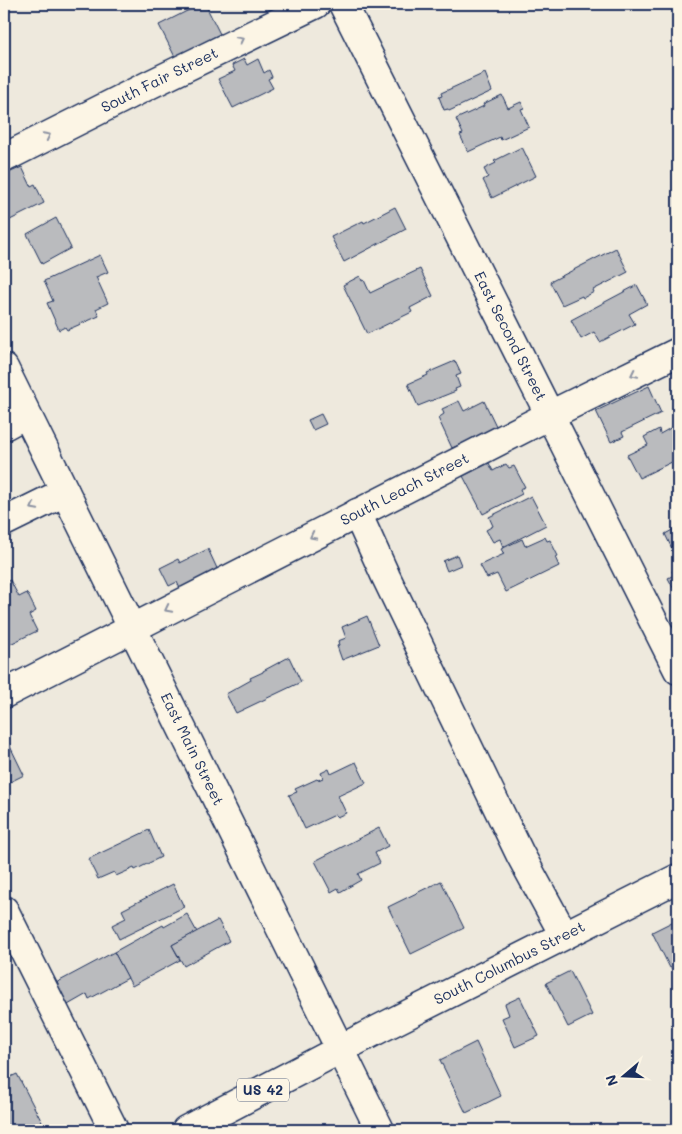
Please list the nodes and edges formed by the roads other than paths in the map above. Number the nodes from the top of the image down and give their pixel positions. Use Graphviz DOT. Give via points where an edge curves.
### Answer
graph roads {
  1 [pos="316,4"];
  2 [pos="343,4"];
  3 [pos="4,158"];
  4 [pos="678,352"];
  5 [pos="4,368"];
  6 [pos="550,415"];
  7 [pos="15,420"];
  8 [pos="65,492"];
  9 [pos="357,514"];
  10 [pos="4,522"];
  11 [pos="132,628"];
  12 [pos="678,670"];
  13 [pos="4,694"];
  14 [pos="678,878"];
  15 [pos="4,910"];
  16 [pos="564,935"];
  17 [pos="340,1050"];
  18 [pos="114,1130"];
  19 [pos="186,1130"];
  20 [pos="380,1130"];
  3 -- 1 [label="street, South Fair Street, one-way"];
  2 -- 6 [label="street, East Second Street"];
  4 -- 6 [label="street, South Leach Street, one-way"];
  5 -- 7 [label="street, East Main Street"];
  6 -- 9 [label="street, South Leach Street"];
  6 -- 12 [label="street, East Second Street"];
  7 -- 8 [label="street, East Main Street"];
  8 -- 10 [label="street, one-way"];
  8 -- 11 [label="street, East Main Street"];
  9 -- 11 [label="street, South Leach Street, one-way"];
  9 -- 16 [label="street" via="516,845"];
  11 -- 13 [label="street, South Leach Street"];
  11 -- 17 [label="street, East Main Street"];
  14 -- 16 [label="street, South Columbus Street"];
  15 -- 18 [label="street"];
  16 -- 17 [label="street, South Columbus Street"];
  17 -- 19 [label="street, US 42"];
  17 -- 20 [label="street, East Main Street"];
}
